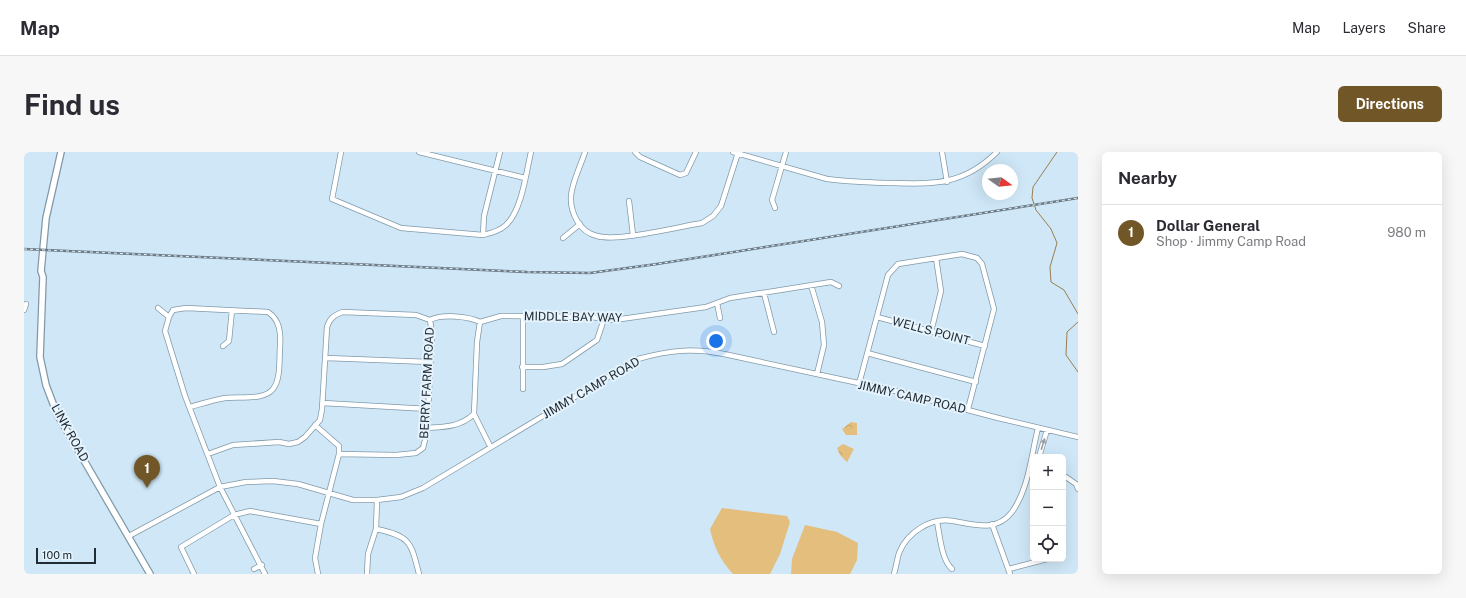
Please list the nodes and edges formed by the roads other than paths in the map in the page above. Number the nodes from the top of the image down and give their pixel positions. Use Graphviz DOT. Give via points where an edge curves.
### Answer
graph roads {
  1 [pos="61,152"];
  2 [pos="341,152"];
  3 [pos="419,152"];
  4 [pos="500,152"];
  5 [pos="531,152"];
  6 [pos="586,152"];
  7 [pos="635,152"];
  8 [pos="696,152"];
  9 [pos="786,152"];
  10 [pos="942,152"];
  11 [pos="996,152"];
  12 [pos="736,153"];
  13 [pos="782,165"];
  14 [pos="496,171"];
  15 [pos="524,178"];
  16 [pos="947,182"];
  17 [pos="629,201"];
  18 [pos="774,208"];
  19 [pos="580,224"];
  20 [pos="483,235"];
  21 [pos="633,235"];
  22 [pos="563,238"];
  23 [pos="936,258"];
  24 [pos="811,285"];
  25 [pos="839,286"];
  26 [pos="764,293"];
  27 [pos="717,303"];
  28 [pos="26,304"];
  29 [pos="158,308"];
  30 [pos="24,310"];
  31 [pos="232,310"];
  32 [pos="169,317"];
  33 [pos="523,317"];
  34 [pos="877,317"];
  35 [pos="720,318"];
  36 [pos="604,319"];
  37 [pos="430,320"];
  38 [pos="480,322"];
  39 [pos="774,332"];
  40 [pos="932,332"];
  41 [pos="223,346"];
  42 [pos="985,346"];
  43 [pos="867,353"];
  44 [pos="326,358"];
  45 [pos="430,362"];
  46 [pos="522,367"];
  47 [pos="817,374"];
  48 [pos="976,382"];
  49 [pos="859,384"];
  50 [pos="523,389"];
  51 [pos="323,403"];
  52 [pos="190,407"];
  53 [pos="428,409"];
  54 [pos="968,410"];
  55 [pos="474,414"];
  56 [pos="315,424"];
  57 [pos="427,428"];
  58 [pos="1038,428"];
  59 [pos="1047,430"];
  60 [pos="1078,437"];
  61 [pos="490,446"];
  62 [pos="208,454"];
  63 [pos="339,454"];
  64 [pos="1034,454"];
  65 [pos="1040,454"];
  66 [pos="1030,471"];
  67 [pos="1066,477"];
  68 [pos="1078,486"];
  69 [pos="220,488"];
  70 [pos="329,493"];
  71 [pos="377,500"];
  72 [pos="234,515"];
  73 [pos="937,522"];
  74 [pos="321,524"];
  75 [pos="992,524"];
  76 [pos="376,529"];
  77 [pos="129,536"];
  78 [pos="1038,562"];
  79 [pos="262,565"];
  80 [pos="254,569"];
  81 [pos="952,569"];
  82 [pos="1010,572"];
  83 [pos="150,574"];
  84 [pos="194,574"];
  85 [pos="266,574"];
  86 [pos="318,574"];
  87 [pos="368,574"];
  88 [pos="419,574"];
  89 [pos="894,574"];
  1 -- 77 [label="main road, LINK ROAD" via="46,222 41,271 43,277 40,357 46,385 57,414"];
  2 -- 20 [label="street" via="332,199 401,228"];
  3 -- 14 [label="street"];
  4 -- 14 [label="street"];
  5 -- 15 [label="street"];
  6 -- 19 [label="street" via="572,194 573,211"];
  7 -- 8 [label="street" via="640,157 680,175 686,174"];
  9 -- 13 [label="street"];
  10 -- 16 [label="street"];
  11 -- 16 [label="street" via="977,169"];
  12 -- 13 [label="street"];
  12 -- 21 [label="street" via="721,206 713,216 702,223"];
  13 -- 16 [label="street" via="843,181 919,184"];
  13 -- 18 [label="street" via="772,200"];
  14 -- 15 [label="street"];
  14 -- 20 [label="street" via="484,216"];
  15 -- 20 [label="street" via="513,216 505,226"];
  17 -- 21 [label="street"];
  19 -- 21 [label="street" via="596,236 614,238"];
  19 -- 22 [label="street"];
  23 -- 34 [label="street" via="898,264 891,269"];
  23 -- 40 [label="street" via="941,291"];
  23 -- 42 [label="street" via="962,254 977,258 982,264 994,309"];
  24 -- 25 [label="street, MIDDLE BAY WAY" via="831,282"];
  24 -- 26 [label="street, MIDDLE BAY WAY"];
  24 -- 47 [label="street" via="822,322 824,345"];
  26 -- 27 [label="street, MIDDLE BAY WAY" via="730,298"];
  26 -- 39 [label="street"];
  27 -- 35 [label="street"];
  27 -- 36 [label="street, MIDDLE BAY WAY" via="706,307 614,320"];
  28 -- 30 [label="street"];
  29 -- 32 [label="street"];
  31 -- 32 [label="street" via="186,308 173,310"];
  31 -- 41 [label="street" via="229,341"];
  31 -- 52 [label="street" via="278,315 280,345 277,382 272,391 261,396 226,398"];
  32 -- 52 [label="street" via="165,330"];
  33 -- 36 [label="street, MIDDLE BAY WAY"];
  33 -- 38 [label="street, MIDDLE BAY WAY" via="501,316"];
  33 -- 46 [label="street"];
  34 -- 40 [label="street, WELLS POINT"];
  34 -- 43 [label="street"];
  36 -- 46 [label="street" via="597,340 562,364"];
  37 -- 38 [label="street" via="435,317 472,318"];
  37 -- 44 [label="street, BERRY FARM ROAD" via="416,315 343,312 335,314 329,320"];
  37 -- 45 [label="street, BERRY FARM ROAD"];
  38 -- 55 [label="street"];
  40 -- 42 [label="street, WELLS POINT"];
  42 -- 48 [label="street"];
  43 -- 48 [label="street"];
  43 -- 49 [label="street"];
  44 -- 45 [label="street"];
  44 -- 51 [label="street, BERRY FARM ROAD"];
  45 -- 53 [label="street, BERRY FARM ROAD"];
  46 -- 50 [label="street"];
  47 -- 49 [label="street, JIMMY CAMP ROAD"];
  47 -- 61 [label="street, JIMMY CAMP ROAD" via="702,350 663,352 638,360"];
  48 -- 54 [label="street"];
  49 -- 54 [label="street, JIMMY CAMP ROAD"];
  51 -- 53 [label="street"];
  51 -- 56 [label="street, BERRY FARM ROAD" via="320,420"];
  52 -- 62 [label="street"];
  53 -- 57 [label="street, BERRY FARM ROAD"];
  54 -- 58 [label="street, JIMMY CAMP ROAD"];
  55 -- 57 [label="street" via="450,427"];
  55 -- 61 [label="street"];
  56 -- 62 [label="street, BERRY FARM ROAD" via="298,442 233,445"];
  56 -- 63 [label="street" via="339,446"];
  57 -- 63 [label="street, BERRY FARM ROAD" via="425,443 416,453"];
  58 -- 59 [label="street, JIMMY CAMP ROAD"];
  58 -- 64 [label="street"];
  59 -- 60 [label="street, JIMMY CAMP ROAD"];
  65 -- 59 [label="street, one-way"];
  61 -- 71 [label="street, JIMMY CAMP ROAD" via="423,488 401,497"];
  62 -- 69 [label="street"];
  63 -- 70 [label="street"];
  66 -- 75 [label="street" via="1021,496 1011,513"];
  67 -- 68 [label="street"];
  69 -- 70 [label="street, JIMMY CAMP ROAD" via="246,482 273,481 298,484"];
  69 -- 72 [label="street"];
  69 -- 77 [label="street, JIMMY CAMP ROAD"];
  70 -- 71 [label="street, JIMMY CAMP ROAD" via="353,500"];
  70 -- 74 [label="street"];
  71 -- 76 [label="street"];
  72 -- 74 [label="street" via="250,511"];
  72 -- 79 [label="street"];
  72 -- 84 [label="street" via="181,546"];
  73 -- 75 [label="street" via="952,520 968,525"];
  73 -- 81 [label="street" via="948,566"];
  73 -- 89 [label="street" via="923,526 905,543 899,553"];
  74 -- 86 [label="street" via="315,558"];
  75 -- 82 [label="street"];
  76 -- 87 [label="street" via="368,554"];
  76 -- 88 [label="street" via="392,532 404,538 413,549"];
  77 -- 83 [label="main road, LINK ROAD"];
  78 -- 82 [label="street"];
  79 -- 80 [label="street"];
  79 -- 85 [label="street"];
}
